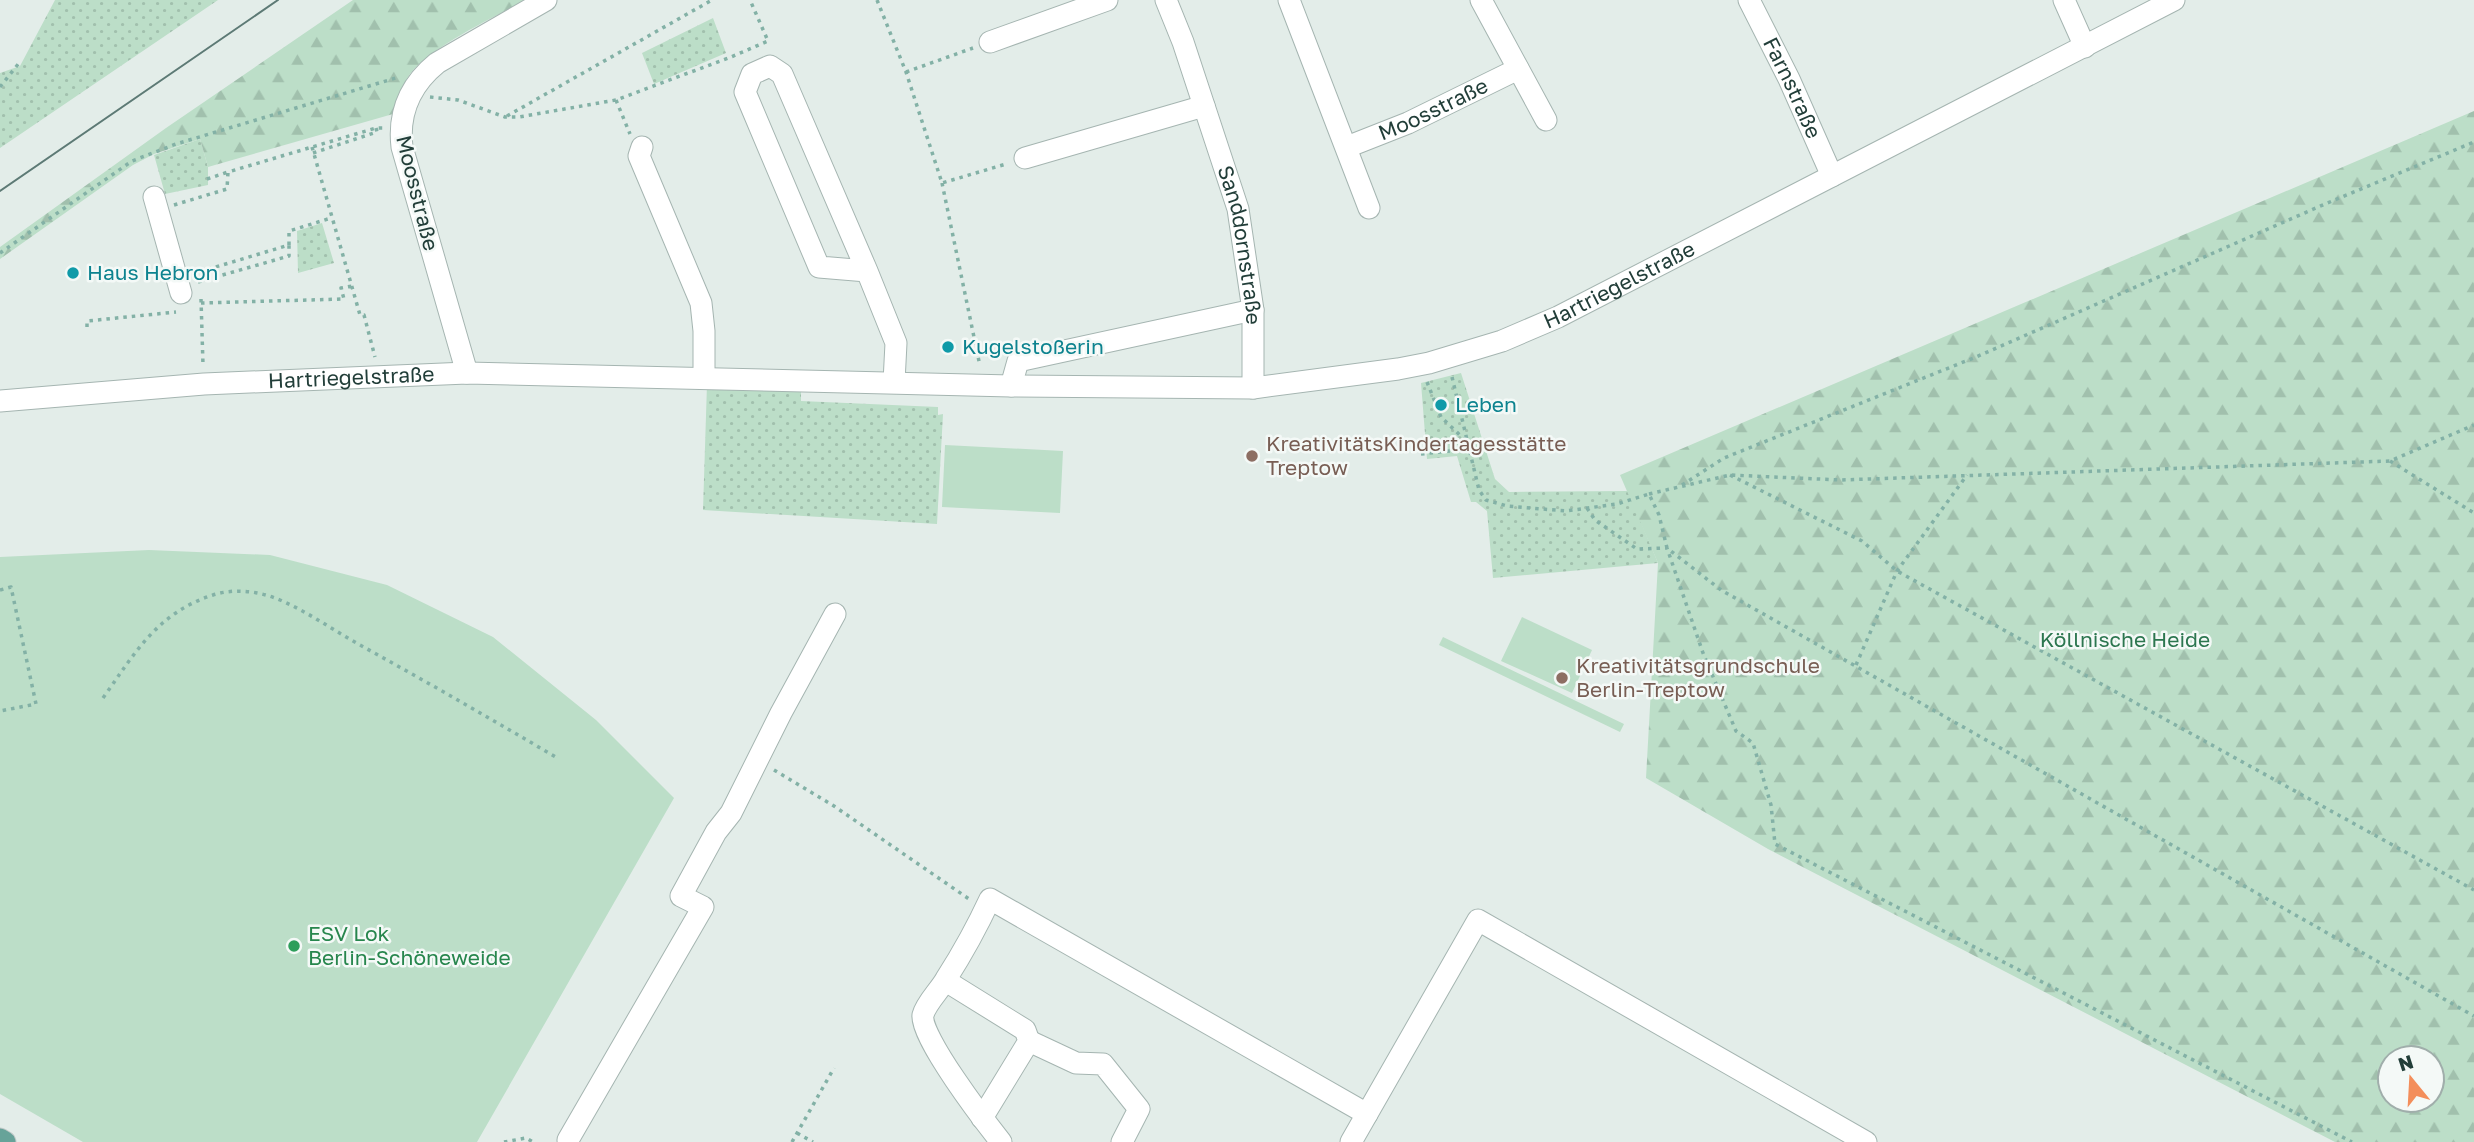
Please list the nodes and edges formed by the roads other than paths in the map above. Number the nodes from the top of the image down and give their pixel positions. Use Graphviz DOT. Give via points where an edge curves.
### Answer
graph roads {
  1 [pos="546,0"];
  2 [pos="1107,0"];
  3 [pos="1166,0"];
  4 [pos="1289,0"];
  5 [pos="1481,0"];
  6 [pos="1749,0"];
  7 [pos="2064,0"];
  8 [pos="2174,0"];
  9 [pos="990,42"];
  10 [pos="2085,47"];
  11 [pos="1518,69"];
  12 [pos="1204,106"];
  13 [pos="1546,120"];
  14 [pos="1347,147"];
  15 [pos="640,152"];
  16 [pos="1025,158"];
  17 [pos="1832,176"];
  18 [pos="164,201"];
  19 [pos="1369,208"];
  20 [pos="867,271"];
  21 [pos="182,302"];
  22 [pos="1252,310"];
  23 [pos="467,373"];
  24 [pos="704,377"];
  25 [pos="894,382"];
  26 [pos="1011,386"];
  27 [pos="1253,388"];
  28 [pos="0,401"];
  29 [pos="835,614"];
  30 [pos="946,981"];
  31 [pos="1029,1041"];
  32 [pos="1367,1114"];
  33 [pos="982,1118"];
  34 [pos="0,1139"];
  35 [pos="568,1140"];
  36 [pos="5,1142"];
  37 [pos="1001,1142"];
  38 [pos="1122,1142"];
  39 [pos="1351,1142"];
  40 [pos="1866,1142"];
  1 -- 23 [label="street, Moosstraße" via="421,76 400,127 401,147"];
  2 -- 9 [label="street"];
  3 -- 12 [label="street, Sanddornstraße"];
  4 -- 14 [label="street"];
  5 -- 11 [label="street"];
  6 -- 17 [label="street, Farnstraße"];
  7 -- 10 [label="street"];
  8 -- 10 [label="street, Hartriegelstraße"];
  10 -- 17 [label="street, Hartriegelstraße"];
  11 -- 13 [label="street"];
  11 -- 14 [label="street, Moosstraße"];
  12 -- 16 [label="street"];
  12 -- 22 [label="street, Sanddornstraße" via="1238,209"];
  14 -- 19 [label="street"];
  15 -- 24 [label="street" via="701,303"];
  17 -- 27 [label="street, Hartriegelstraße" via="1558,317 1502,341 1398,369"];
  18 -- 21 [label="street"];
  20 -- 20 [label="street" via="782,74 769,66 752,74 745,92 819,267"];
  20 -- 25 [label="street" via="896,343"];
  22 -- 26 [label="street" via="1018,361"];
  22 -- 27 [label="street, Sanddornstraße"];
  23 -- 24 [label="street, Hartriegelstraße"];
  23 -- 28 [label="street, Hartriegelstraße" via="204,384"];
  24 -- 25 [label="street, Hartriegelstraße"];
  25 -- 26 [label="street, Hartriegelstraße"];
  26 -- 27 [label="street, Hartriegelstraße"];
  29 -- 35 [label="street" via="731,813 681,896 703,907"];
  30 -- 31 [label="street" via="1026,1030"];
  30 -- 32 [label="street" via="990,899"];
  30 -- 33 [label="street" via="923,1013 923,1024"];
  31 -- 33 [label="street"];
  31 -- 38 [label="street" via="1076,1063 1103,1064 1139,1109"];
  32 -- 39 [label="street"];
  32 -- 40 [label="street" via="1478,920"];
  33 -- 37 [label="street"];
  34 -- 36 [label="main road"];
}
